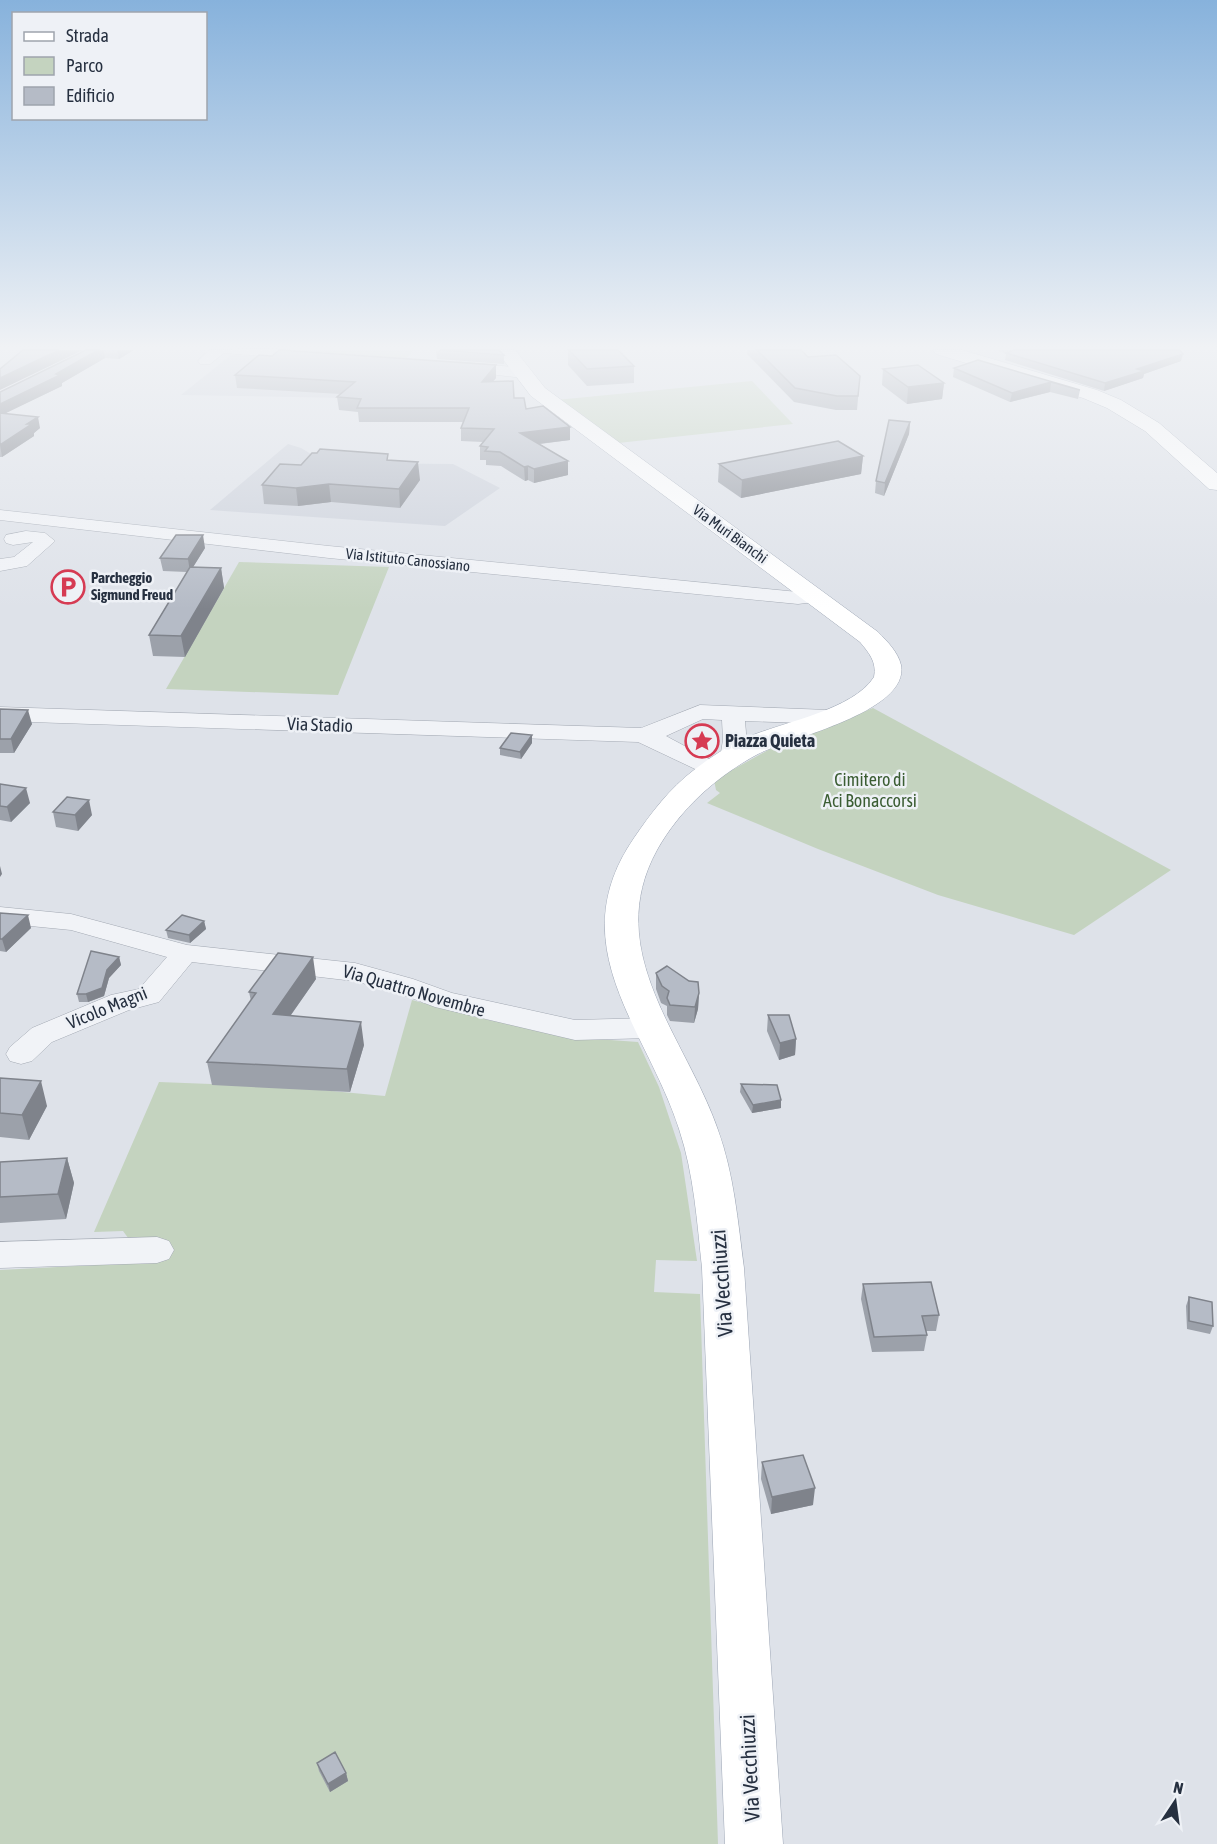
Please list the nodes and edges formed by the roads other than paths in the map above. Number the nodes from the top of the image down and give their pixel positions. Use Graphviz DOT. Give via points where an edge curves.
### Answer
graph roads {
  1 [pos="596,436"];
  2 [pos="1162,436"];
  3 [pos="1214,477"];
  4 [pos="70,523"];
  5 [pos="11,532"];
  6 [pos="0,565"];
  7 [pos="816,597"];
  8 [pos="0,714"];
  9 [pos="732,714"];
  10 [pos="828,717"];
  11 [pos="641,735"];
  12 [pos="722,764"];
  13 [pos="0,915"];
  14 [pos="185,953"];
  15 [pos="651,1028"];
  16 [pos="21,1054"];
  17 [pos="157,1250"];
  18 [pos="0,1255"];
  19 [pos="754,1844"];
  1 -- 7 [label="main road, Via Muri Bianchi"];
  2 -- 3 [label="main road"];
  4 -- 5 [label="street, Via Istituto Canossiano"];
  4 -- 5 [label="street" via="56,532"];
  4 -- 7 [label="street, Via Istituto Canossiano" via="408,560"];
  5 -- 6 [label="street" via="45,541 20,562"];
  7 -- 10 [label="main road, Via Muri Bianchi" via="869,637 887,668 881,687 856,705"];
  8 -- 11 [label="street, Via Stadio"];
  9 -- 10 [label="street"];
  9 -- 11 [label="street" via="700,712"];
  9 -- 12 [label="street" via="735,740"];
  10 -- 12 [label="main road, Via Muri Bianchi" via="760,742"];
  11 -- 12 [label="street"];
  12 -- 15 [label="main road, Via Vecchiuzzi" via="683,798 646,844 623,899 619,918 621,952"];
  13 -- 14 [label="street, Via Quattro Novembre" via="70,922"];
  14 -- 15 [label="street, Via Quattro Novembre" via="355,972 456,1004 575,1030"];
  14 -- 16 [label="street, Vicolo Magni" via="148,996 121,1002 42,1035"];
  15 -- 19 [label="main road, Via Vecchiuzzi" via="699,1129 714,1190 723,1268"];
  17 -- 18 [label="street"];
}
